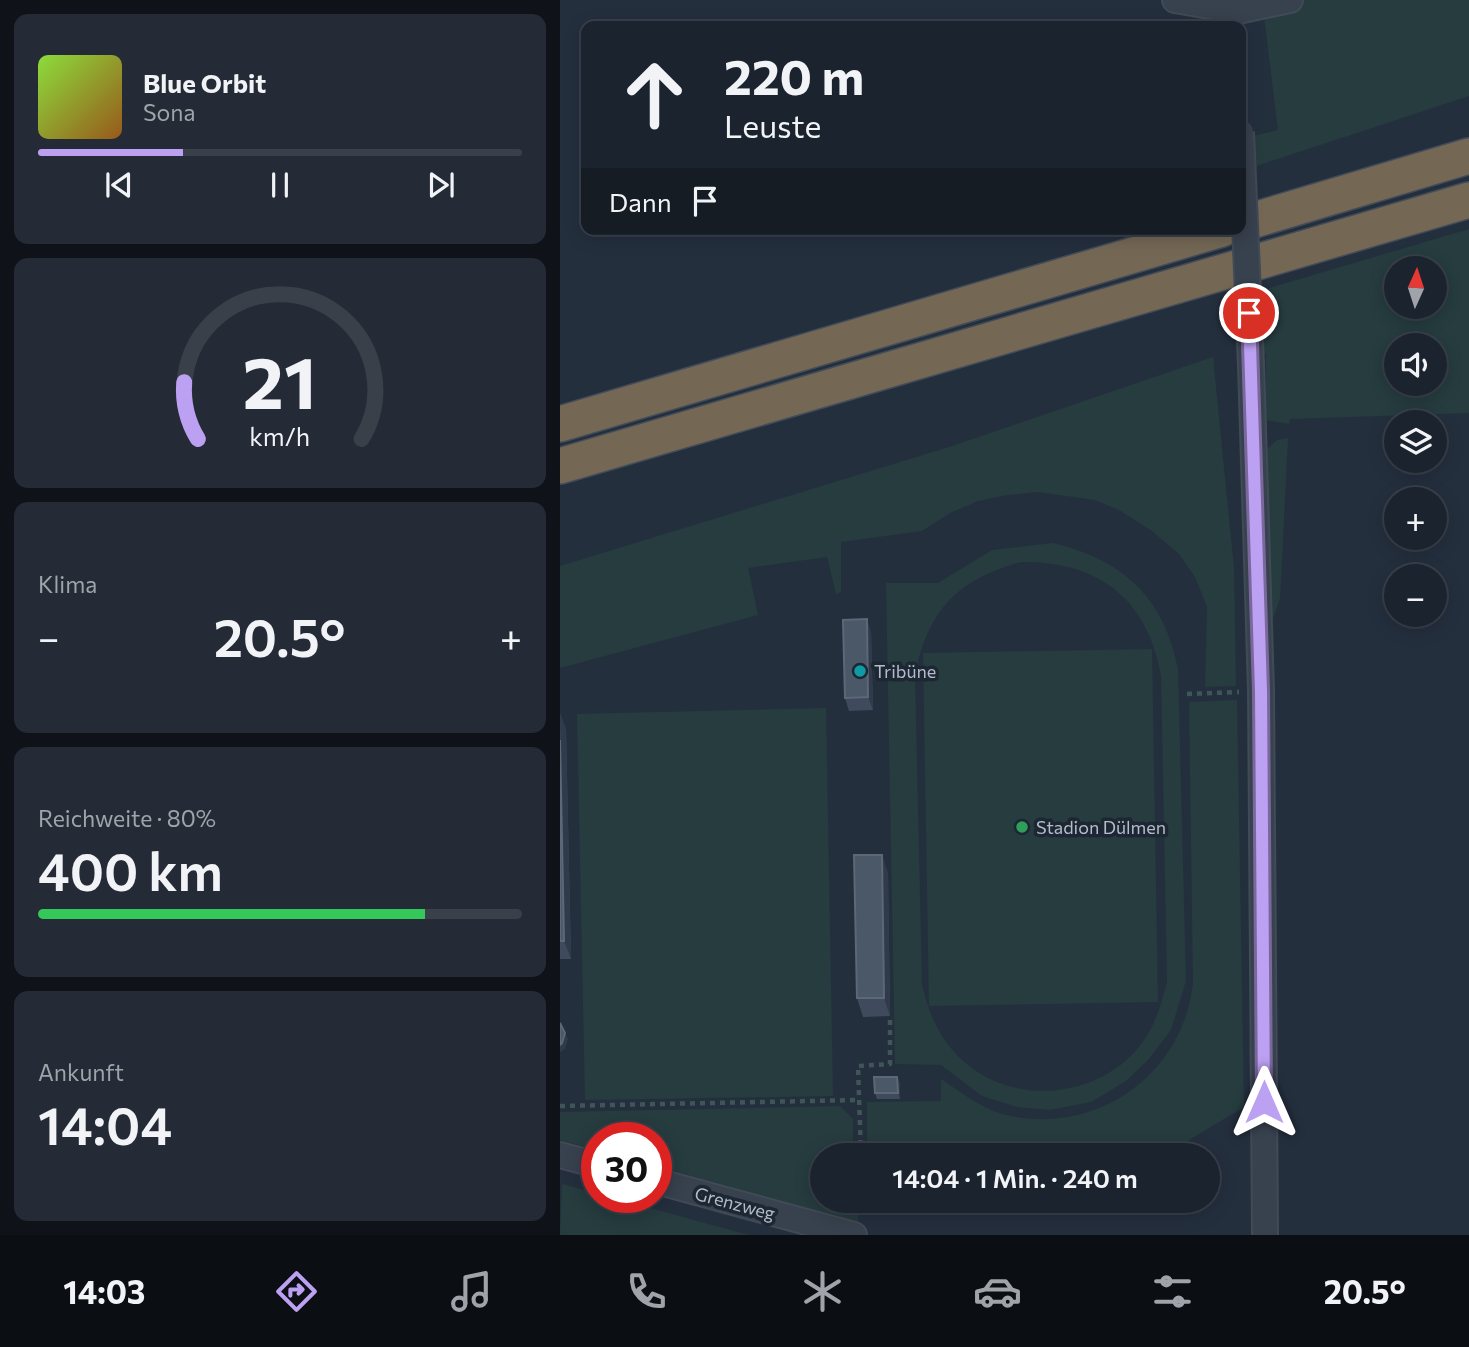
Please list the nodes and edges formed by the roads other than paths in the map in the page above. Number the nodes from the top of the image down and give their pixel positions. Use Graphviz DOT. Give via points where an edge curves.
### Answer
graph roads {
  1 [pos="1175,0"];
  2 [pos="1290,0"];
  3 [pos="1238,13"];
  4 [pos="1469,156"];
  5 [pos="1469,200"];
  6 [pos="1246,223"];
  7 [pos="1202,235"];
  8 [pos="1245,235"];
  9 [pos="560,424"];
  10 [pos="560,466"];
  11 [pos="560,1155"];
  12 [pos="581,1161"];
  13 [pos="672,1185"];
  14 [pos="854,1235"];
  15 [pos="1265,1235"];
  1 -- 3 [label="street"];
  2 -- 3 [label="street"];
  4 -- 6 [label="highway"];
  5 -- 10 [label="highway"];
  7 -- 9 [label="highway"];
  8 -- 15 [label="street, bridge" via="1261,691"];
  11 -- 12 [label="street"];
  13 -- 14 [label="street, Grenzweg"];
}
